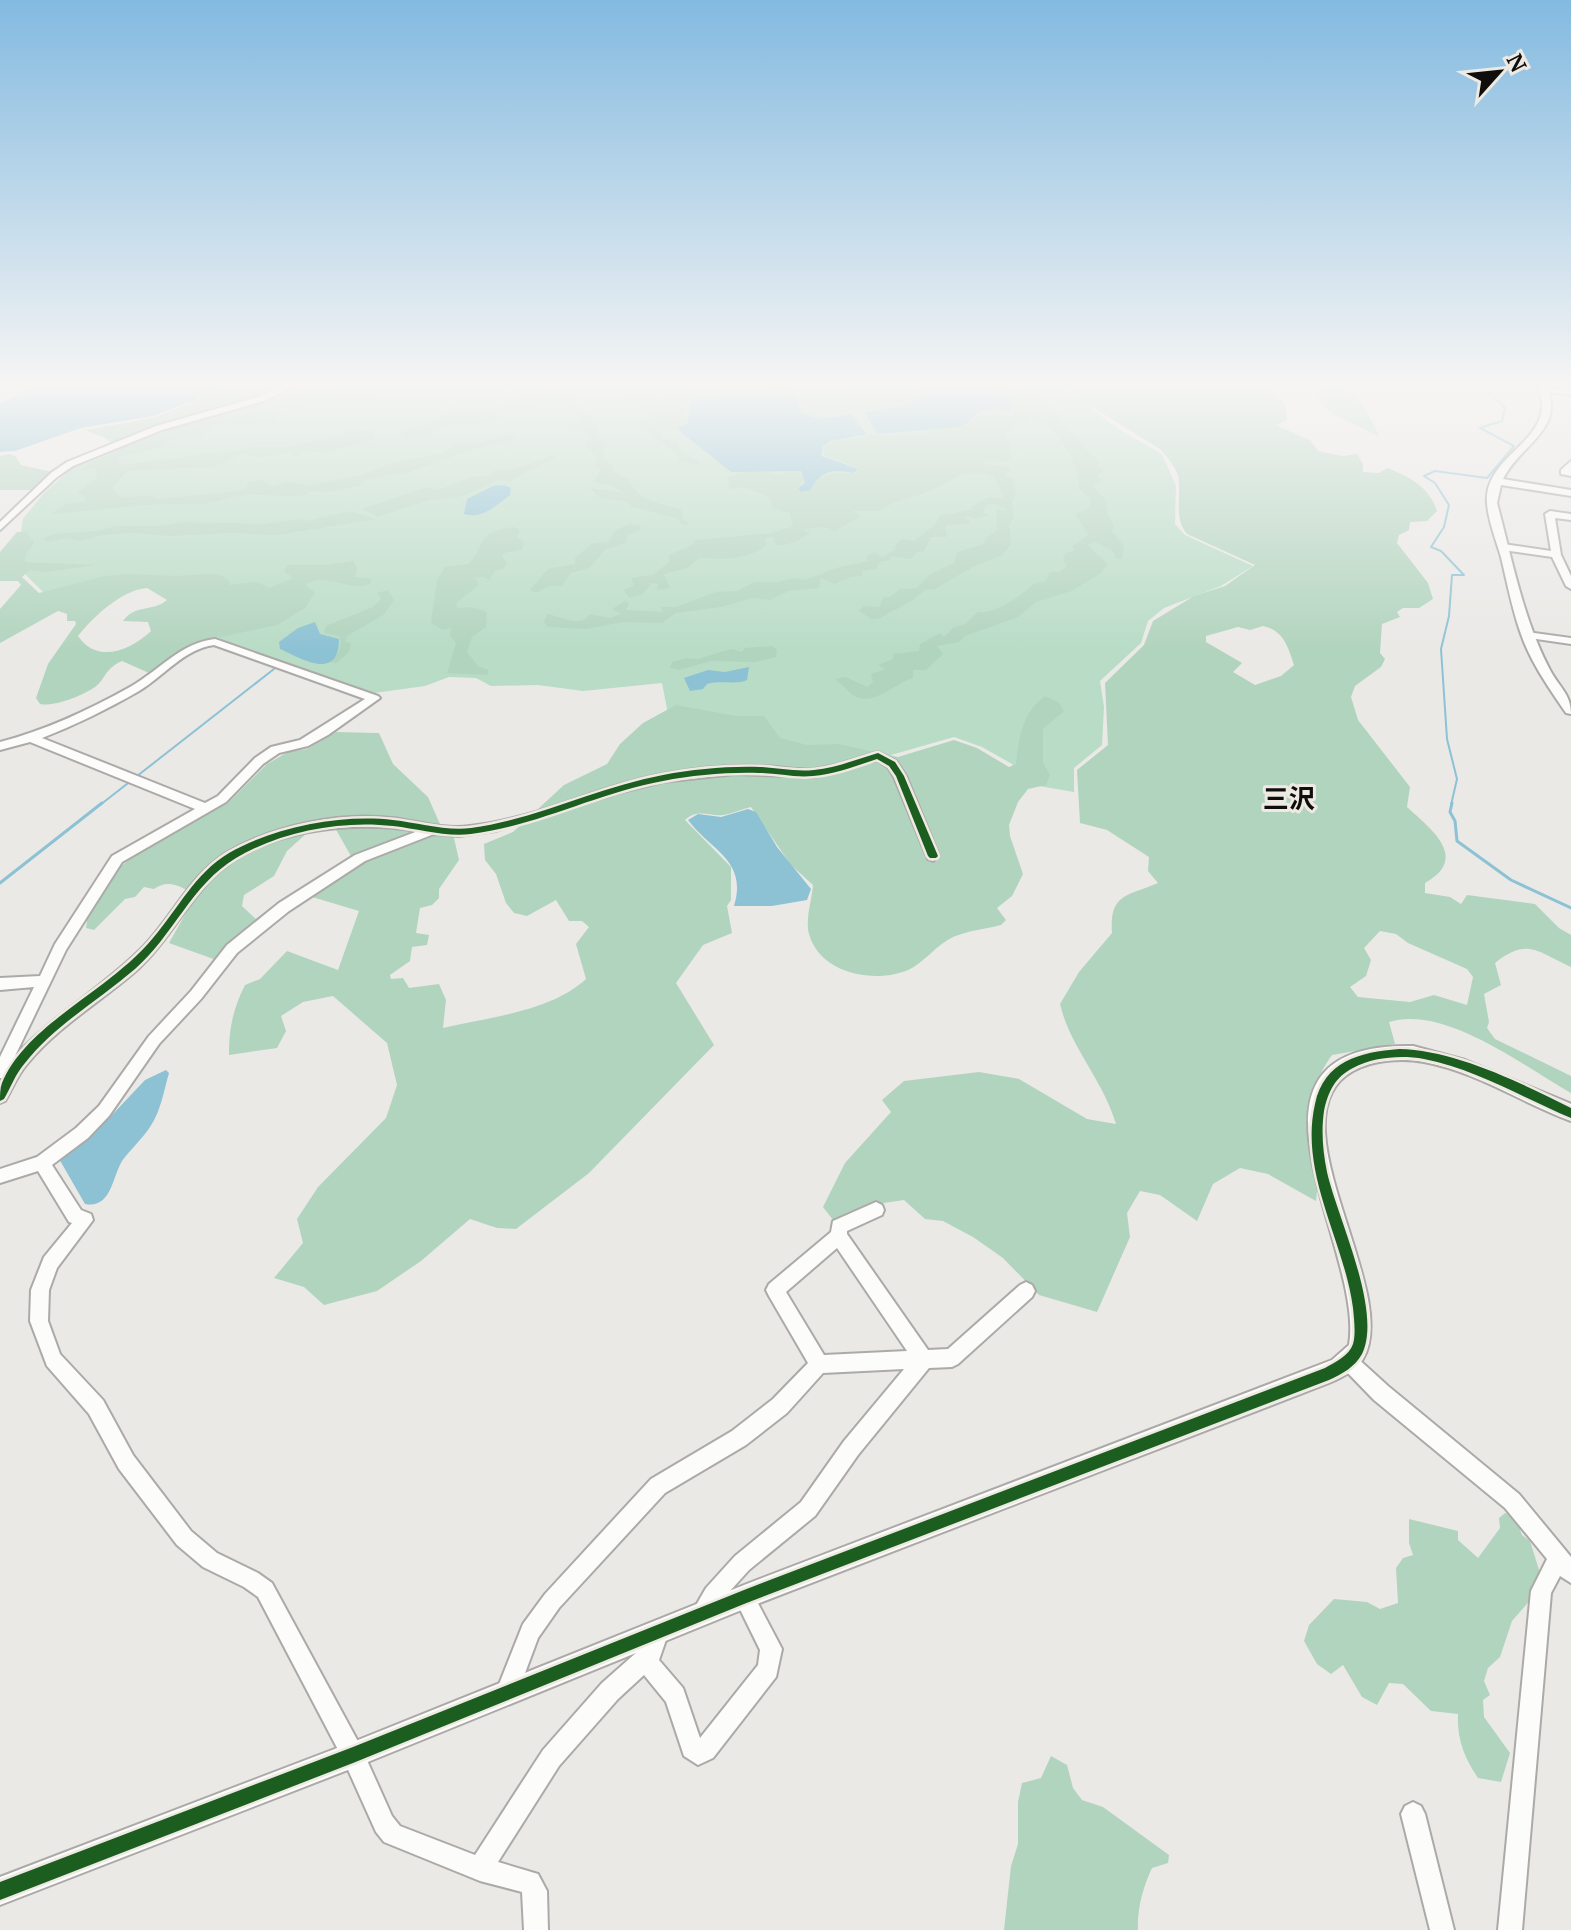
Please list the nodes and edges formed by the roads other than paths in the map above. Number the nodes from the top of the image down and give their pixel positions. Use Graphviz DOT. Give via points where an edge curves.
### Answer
graph roads {
  1 [pos="58,472"];
  2 [pos="1503,472"];
  3 [pos="1498,481"];
  4 [pos="1571,493"];
  5 [pos="1571,517"];
  6 [pos="0,527"];
  7 [pos="1503,547"];
  8 [pos="1556,555"];
  9 [pos="1571,586"];
  10 [pos="1527,635"];
  11 [pos="1571,641"];
  12 [pos="1571,710"];
  13 [pos="32,738"];
  14 [pos="0,746"];
  15 [pos="207,809"];
  16 [pos="434,830"];
  17 [pos="933,856"];
  18 [pos="44,981"];
  19 [pos="0,984"];
  20 [pos="19,1037"];
  21 [pos="0,1038"];
  22 [pos="0,1072"];
  23 [pos="0,1096"];
  24 [pos="1571,1113"];
  25 [pos="42,1163"];
  26 [pos="0,1176"];
  27 [pos="876,1210"];
  28 [pos="839,1236"];
  29 [pos="1026,1291"];
  30 [pos="924,1360"];
  31 [pos="1349,1362"];
  32 [pos="819,1364"];
  33 [pos="1564,1567"];
  34 [pos="744,1597"];
  35 [pos="701,1614"];
  36 [pos="658,1631"];
  37 [pos="645,1660"];
  38 [pos="507,1692"];
  39 [pos="353,1755"];
  40 [pos="1413,1814"];
  41 [pos="480,1869"];
  42 [pos="0,1891"];
  43 [pos="536,1930"];
  44 [pos="1442,1930"];
  45 [pos="1510,1930"];
  1 -- 6 [label="street"];
  2 -- 3 [label="street"];
  3 -- 4 [label="street"];
  3 -- 7 [label="street" via="1492,503"];
  5 -- 8 [label="street" via="1550,514"];
  7 -- 8 [label="street"];
  7 -- 10 [label="street"];
  8 -- 9 [label="street"];
  10 -- 11 [label="street"];
  10 -- 12 [label="street"];
  13 -- 14 [label="street"];
  13 -- 15 [label="street"];
  13 -- 15 [label="street" via="140,686 206,642 374,698 304,743 275,750"];
  15 -- 18 [label="street" via="117,859 77,918"];
  16 -- 17 [label="street" via="468,831 518,821 666,777 759,770 810,774 878,756 900,776"];
  16 -- 23 [label="street" via="354,822 285,834 228,857 183,903 147,952 29,1051"];
  16 -- 25 [label="street" via="360,858 284,907 232,949 154,1040 104,1111"];
  18 -- 19 [label="street"];
  18 -- 20 [label="street"];
  20 -- 21 [label="street"];
  20 -- 22 [label="street"];
  24 -- 31 [label="street" via="1425,1055 1368,1058 1347,1066 1326,1084 1317,1150 1361,1309 1360,1342"];
  25 -- 26 [label="street"];
  25 -- 39 [label="street" via="75,1216 85,1220 50,1263 40,1290 39,1321 53,1360 96,1407 126,1462 184,1538 210,1560 265,1590"];
  27 -- 28 [label="street" via="839,1227"];
  28 -- 30 [label="street"];
  28 -- 32 [label="street" via="775,1290"];
  29 -- 30 [label="street" via="952,1358"];
  30 -- 32 [label="street"];
  30 -- 35 [label="street" via="808,1509 742,1563"];
  31 -- 33 [label="street" via="1512,1501"];
  31 -- 34 [label="street"];
  32 -- 38 [label="street" via="780,1406 739,1438 649,1495 530,1631"];
  33 -- 45 [label="street" via="1541,1591"];
  34 -- 35 [label="street"];
  34 -- 37 [label="street" via="772,1658 705,1750 698,1754 692,1748 675,1696"];
  35 -- 36 [label="street"];
  36 -- 37 [label="street"];
  36 -- 38 [label="street"];
  37 -- 41 [label="street" via="551,1758"];
  38 -- 39 [label="street"];
  39 -- 41 [label="street" via="392,1834"];
  39 -- 42 [label="street"];
  40 -- 44 [label="street"];
  41 -- 43 [label="street" via="530,1882"];
}
